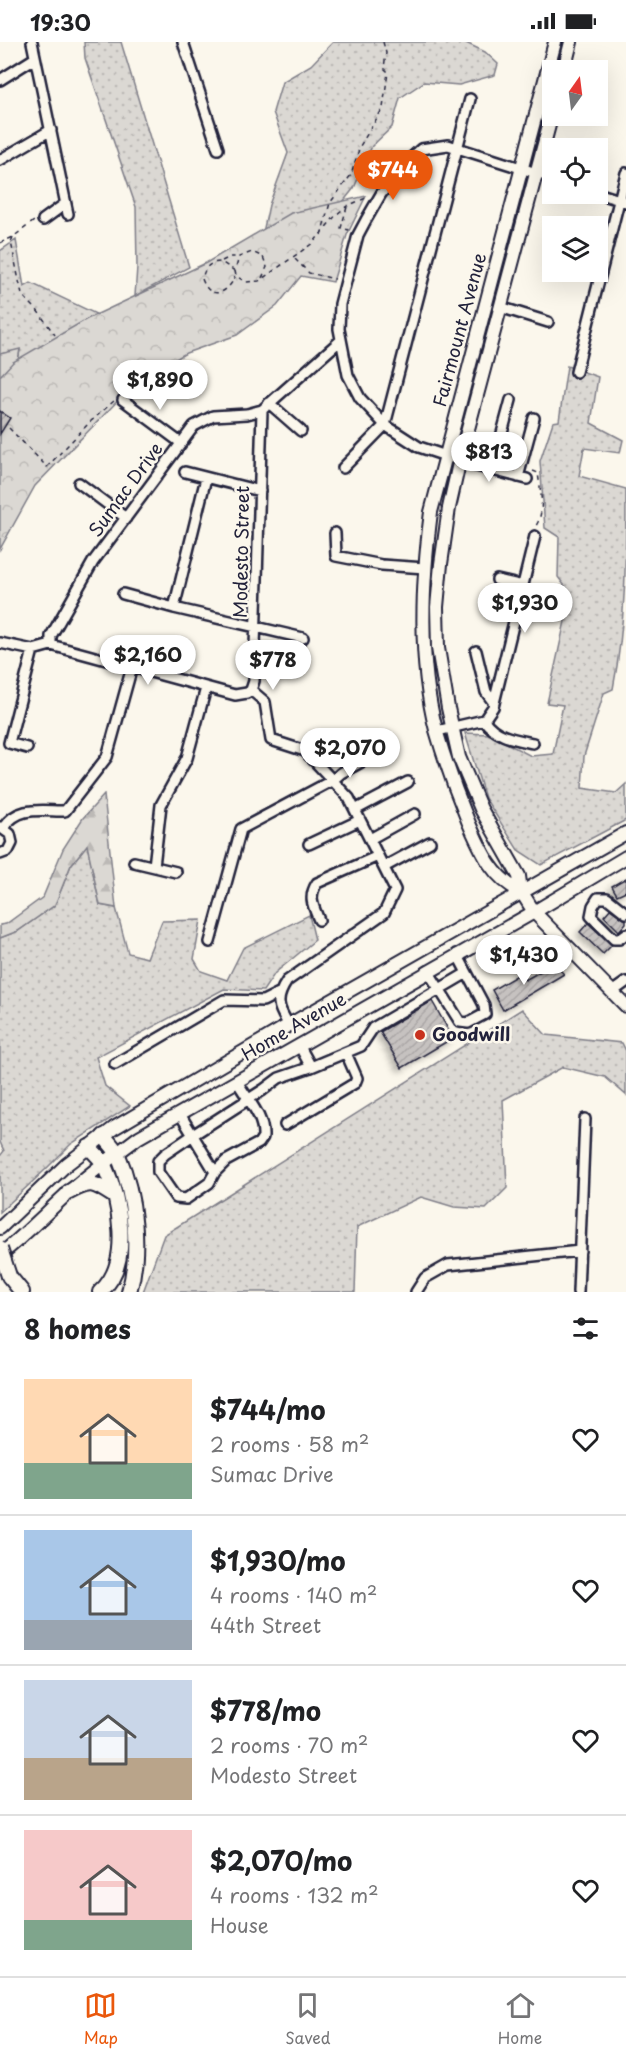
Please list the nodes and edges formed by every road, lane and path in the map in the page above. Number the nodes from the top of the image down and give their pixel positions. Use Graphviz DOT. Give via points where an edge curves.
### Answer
graph roads {
  1 [pos="32,42"];
  2 [pos="195,42"];
  3 [pos="383,42"];
  4 [pos="555,42"];
  5 [pos="571,42"];
  6 [pos="184,45"];
  7 [pos="35,58"];
  8 [pos="566,60"];
  9 [pos="0,80"];
  10 [pos="470,99"];
  11 [pos="549,126"];
  12 [pos="51,129"];
  13 [pos="457,147"];
  14 [pos="218,149"];
  15 [pos="0,160"];
  16 [pos="522,169"];
  17 [pos="536,173"];
  18 [pos="626,173"];
  19 [pos="542,175"];
  20 [pos="608,196"];
  21 [pos="366,198"];
  22 [pos="623,201"];
  23 [pos="347,206"];
  24 [pos="43,220"];
  25 [pos="350,230"];
  26 [pos="321,236"];
  27 [pos="13,237"];
  28 [pos="0,243"];
  29 [pos="239,257"];
  30 [pos="294,258"];
  31 [pos="221,261"];
  32 [pos="235,272"];
  33 [pos="236,276"];
  34 [pos="262,278"];
  35 [pos="336,279"];
  36 [pos="500,307"];
  37 [pos="548,322"];
  38 [pos="55,335"];
  39 [pos="341,340"];
  40 [pos="576,372"];
  41 [pos="123,400"];
  42 [pos="511,400"];
  43 [pos="266,406"];
  44 [pos="534,418"];
  45 [pos="385,425"];
  46 [pos="9,428"];
  47 [pos="301,431"];
  48 [pos="181,443"];
  49 [pos="446,455"];
  50 [pos="460,459"];
  51 [pos="343,468"];
  52 [pos="492,470"];
  53 [pos="185,472"];
  54 [pos="206,478"];
  55 [pos="523,478"];
  56 [pos="79,483"];
  57 [pos="260,491"];
  58 [pos="126,518"];
  59 [pos="335,533"];
  60 [pos="535,536"];
  61 [pos="425,568"];
  62 [pos="497,580"];
  63 [pos="523,586"];
  64 [pos="123,594"];
  65 [pos="174,608"];
  66 [pos="257,628"];
  67 [pos="303,638"];
  68 [pos="0,642"];
  69 [pos="51,645"];
  70 [pos="33,650"];
  71 [pos="476,651"];
  72 [pos="132,667"];
  73 [pos="206,688"];
  74 [pos="249,692"];
  75 [pos="494,703"];
  76 [pos="484,720"];
  77 [pos="452,727"];
  78 [pos="437,731"];
  79 [pos="533,743"];
  80 [pos="27,748"];
  81 [pos="383,750"];
  82 [pos="333,780"];
  83 [pos="408,782"];
  84 [pos="355,810"];
  85 [pos="415,814"];
  86 [pos="360,820"];
  87 [pos="2,827"];
  88 [pos="626,832"];
  89 [pos="370,839"];
  90 [pos="430,842"];
  91 [pos="309,844"];
  92 [pos="0,854"];
  93 [pos="378,856"];
  94 [pos="626,856"];
  95 [pos="134,862"];
  96 [pos="154,866"];
  97 [pos="384,867"];
  98 [pos="176,872"];
  99 [pos="585,881"];
  100 [pos="521,891"];
  101 [pos="598,898"];
  102 [pos="534,912"];
  103 [pos="626,913"];
  104 [pos="319,920"];
  105 [pos="626,933"];
  106 [pos="210,942"];
  107 [pos="457,954"];
  108 [pos="428,971"];
  109 [pos="467,973"];
  110 [pos="626,982"];
  111 [pos="439,989"];
  112 [pos="612,992"];
  113 [pos="279,993"];
  114 [pos="626,1006"];
  115 [pos="289,1025"];
  116 [pos="299,1045"];
  117 [pos="346,1053"];
  118 [pos="115,1064"];
  119 [pos="311,1067"];
  120 [pos="237,1081"];
  121 [pos="247,1100"];
  122 [pos="180,1114"];
  123 [pos="585,1119"];
  124 [pos="285,1125"];
  125 [pos="192,1135"];
  126 [pos="104,1136"];
  127 [pos="89,1147"];
  128 [pos="117,1153"];
  129 [pos="103,1163"];
  130 [pos="215,1172"];
  131 [pos="69,1192"];
  132 [pos="114,1196"];
  133 [pos="0,1228"];
  134 [pos="0,1249"];
  135 [pos="580,1251"];
  136 [pos="0,1255"];
  137 [pos="22,1292"];
  138 [pos="100,1292"];
  139 [pos="129,1292"];
  140 [pos="416,1292"];
  141 [pos="578,1292"];
  1 -- 7 [label="street"];
  2 -- 6 [label="street"];
  3 -- 26 [label="path" via="384,68 388,72 383,108 360,146 351,175 330,203"];
  4 -- 16 [label="main road, Fairmount Avenue"];
  5 -- 8 [label="main road"];
  6 -- 14 [label="street"];
  7 -- 9 [label="street"];
  7 -- 12 [label="street"];
  10 -- 13 [label="street"];
  11 -- 17 [label="main road, Fairmount Avenue"];
  12 -- 15 [label="street"];
  12 -- 24 [label="street" via="67,209"];
  13 -- 16 [label="street"];
  13 -- 39 [label="street" via="421,149 400,168 381,194 358,236 353,254 340,304"];
  13 -- 45 [label="street"];
  16 -- 17 [label="street"];
  16 -- 49 [label="main road, Fairmount Avenue"];
  17 -- 19 [label="street"];
  17 -- 36 [label="main road, Fairmount Avenue"];
  18 -- 22 [label="street"];
  20 -- 22 [label="street"];
  21 -- 23 [label="path"];
  22 -- 40 [label="street"];
  23 -- 25 [label="path" via="340,228"];
  23 -- 26 [label="path"];
  24 -- 27 [label="path" via="37,219"];
  26 -- 30 [label="path"];
  27 -- 28 [label="path"];
  27 -- 38 [label="path" via="22,295"];
  29 -- 31 [label="path"];
  29 -- 32 [label="path"];
  29 -- 34 [label="path" via="252,252 263,257 267,267"];
  30 -- 34 [label="path"];
  30 -- 35 [label="path" via="309,273"];
  31 -- 32 [label="path"];
  31 -- 33 [label="path" via="205,269 202,279 207,288 221,293"];
  32 -- 33 [label="path"];
  33 -- 34 [label="path" via="253,283"];
  36 -- 37 [label="street"];
  36 -- 50 [label="main road, Fairmount Avenue"];
  39 -- 43 [label="street"];
  39 -- 45 [label="street" via="348,375 360,398"];
  41 -- 46 [label="path" via="119,396 47,467"];
  41 -- 48 [label="street"];
  42 -- 52 [label="street"];
  43 -- 47 [label="street"];
  43 -- 48 [label="street, Sumac Drive" via="247,414 213,416 194,426"];
  43 -- 57 [label="street, Modesto Street"];
  44 -- 55 [label="street"];
  45 -- 49 [label="street" via="419,447"];
  45 -- 51 [label="street"];
  48 -- 58 [label="street, Sumac Drive"];
  49 -- 50 [label="street"];
  49 -- 61 [label="main road, Fairmount Avenue" via="431,512"];
  50 -- 52 [label="street"];
  50 -- 77 [label="main road, Fairmount Avenue" via="449,508 437,607 438,648"];
  52 -- 55 [label="street"];
  53 -- 54 [label="street"];
  54 -- 57 [label="street"];
  54 -- 65 [label="street"];
  55 -- 60 [label="path" via="533,470 538,473 542,500 539,522 533,530"];
  56 -- 58 [label="street"];
  57 -- 66 [label="street, Modesto Street"];
  58 -- 69 [label="street, Sumac Drive" via="93,562 51,636"];
  59 -- 61 [label="street" via="336,556"];
  60 -- 63 [label="street"];
  61 -- 78 [label="main road, Fairmount Avenue" via="425,657"];
  62 -- 63 [label="street"];
  63 -- 75 [label="street"];
  64 -- 65 [label="street"];
  65 -- 66 [label="street"];
  66 -- 67 [label="street"];
  66 -- 74 [label="street, Modesto Street" via="254,681"];
  68 -- 70 [label="street"];
  69 -- 70 [label="street"];
  69 -- 72 [label="street"];
  70 -- 80 [label="street" via="9,743"];
  71 -- 75 [label="street" via="486,692"];
  72 -- 73 [label="street"];
  72 -- 87 [label="street" via="107,757 65,811 27,810"];
  73 -- 74 [label="street" via="235,695"];
  73 -- 96 [label="street" via="187,758 160,805"];
  74 -- 82 [label="street" via="265,702 271,740 305,751"];
  75 -- 76 [label="street"];
  76 -- 77 [label="street"];
  76 -- 79 [label="street" via="503,736"];
  77 -- 78 [label="street"];
  77 -- 100 [label="main road, Fairmount Avenue" via="459,757 481,809 519,876"];
  78 -- 100 [label="main road, Fairmount Avenue" via="478,845 504,883"];
  81 -- 82 [label="street"];
  82 -- 84 [label="street"];
  82 -- 106 [label="street" via="241,829"];
  83 -- 84 [label="street"];
  84 -- 86 [label="street"];
  85 -- 89 [label="street"];
  86 -- 89 [label="street"];
  86 -- 91 [label="street"];
  87 -- 92 [label="street" via="10,834 12,843 8,851"];
  88 -- 100 [label="main road, Home Avenue"];
  89 -- 93 [label="street"];
  90 -- 97 [label="street"];
  93 -- 97 [label="street"];
  93 -- 104 [label="street" via="317,883 311,900"];
  94 -- 99 [label="main road, Home Avenue"];
  95 -- 96 [label="street"];
  96 -- 98 [label="street"];
  97 -- 113 [label="street" via="395,890 384,913 287,981"];
  99 -- 101 [label="street"];
  99 -- 102 [label="main road, Home Avenue"];
  100 -- 102 [label="main road, Fairmount Avenue"];
  100 -- 115 [label="main road, Home Avenue"];
  101 -- 103 [label="street" via="607,898"];
  101 -- 105 [label="street" via="591,916 614,939"];
  102 -- 107 [label="main road, Home Avenue"];
  102 -- 112 [label="main road, Fairmount Avenue"];
  107 -- 108 [label="main road, Home Avenue"];
  107 -- 109 [label="street"];
  108 -- 111 [label="street"];
  108 -- 116 [label="main road, Home Avenue"];
  109 -- 111 [label="street"];
  109 -- 111 [label="street" via="485,1014 468,1023 460,1022"];
  110 -- 112 [label="street"];
  111 -- 117 [label="street" via="373,1028 362,1046"];
  112 -- 114 [label="main road, Fairmount Avenue"];
  113 -- 115 [label="street" via="279,1010"];
  113 -- 118 [label="street" via="263,1001 224,1000"];
  115 -- 126 [label="main road, Home Avenue"];
  116 -- 119 [label="street"];
  116 -- 120 [label="main road, Home Avenue"];
  117 -- 119 [label="street"];
  117 -- 124 [label="street" via="357,1078 355,1083"];
  119 -- 121 [label="street" via="279,1078"];
  120 -- 121 [label="street"];
  120 -- 122 [label="main road, Home Avenue"];
  121 -- 125 [label="street"];
  121 -- 130 [label="street" via="260,1116 263,1137"];
  122 -- 125 [label="street"];
  122 -- 128 [label="main road, Home Avenue"];
  123 -- 135 [label="street"];
  125 -- 130 [label="street"];
  125 -- 130 [label="street" via="158,1161 158,1172 176,1198 186,1200 209,1183"];
  126 -- 127 [label="main road, Home Avenue"];
  126 -- 128 [label="highway"];
  127 -- 129 [label="highway"];
  127 -- 133 [label="main road, Home Avenue"];
  128 -- 129 [label="main road, Home Avenue"];
  128 -- 139 [label="highway" via="136,1233"];
  129 -- 131 [label="main road, Home Avenue"];
  129 -- 132 [label="highway"];
  131 -- 132 [label="highway" via="90,1183"];
  131 -- 136 [label="main road, Home Avenue"];
  132 -- 138 [label="highway" via="121,1248 114,1271"];
  134 -- 137 [label="highway, bridge" via="9,1276"];
  135 -- 140 [label="street" via="448,1265 425,1278"];
  135 -- 141 [label="street"];
}
